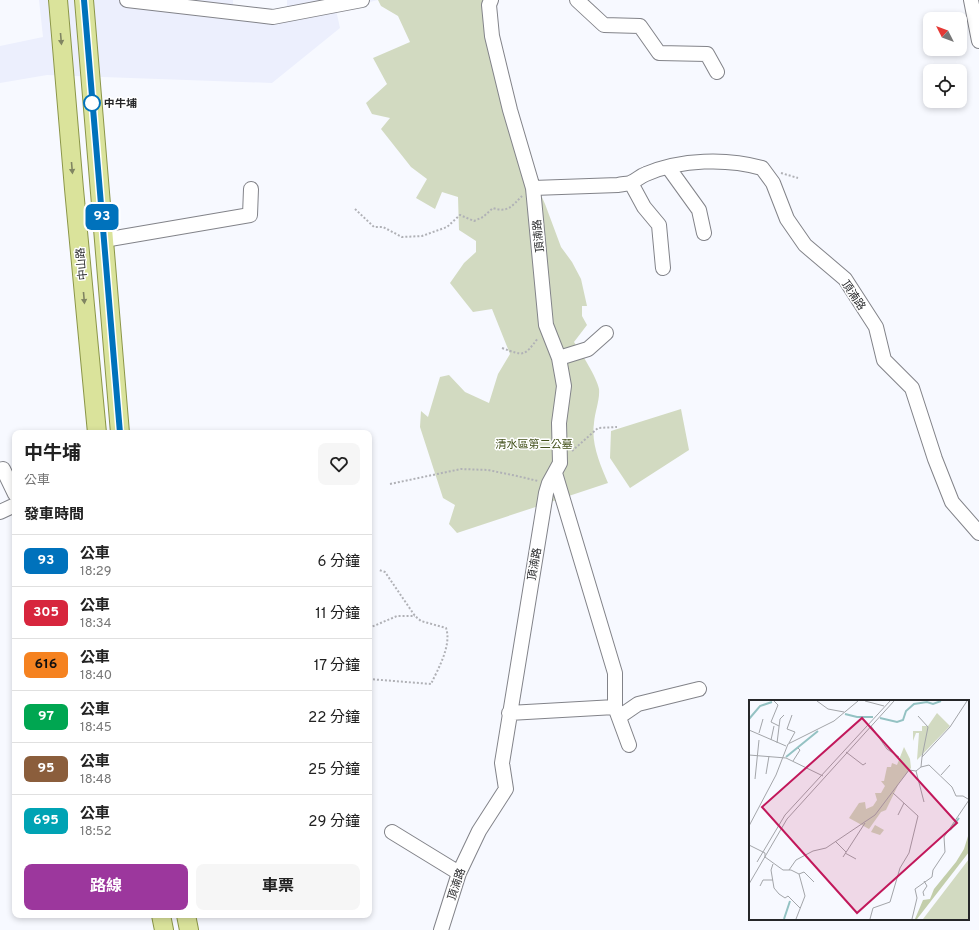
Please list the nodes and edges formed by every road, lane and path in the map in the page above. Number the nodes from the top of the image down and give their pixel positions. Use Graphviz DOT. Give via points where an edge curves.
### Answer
graph roads {
  1 [pos="58,0"];
  2 [pos="84,0"];
  3 [pos="127,0"];
  4 [pos="362,0"];
  5 [pos="491,0"];
  6 [pos="577,0"];
  7 [pos="971,0"];
  8 [pos="979,41"];
  9 [pos="717,72"];
  10 [pos="668,167"];
  11 [pos="631,183"];
  12 [pos="533,188"];
  13 [pos="251,189"];
  14 [pos="355,209"];
  15 [pos="704,233"];
  16 [pos="104,240"];
  17 [pos="663,268"];
  18 [pos="546,325"];
  19 [pos="606,333"];
  20 [pos="502,348"];
  21 [pos="559,358"];
  22 [pos="617,428"];
  23 [pos="97,430"];
  24 [pos="120,430"];
  25 [pos="0,470"];
  26 [pos="555,473"];
  27 [pos="390,484"];
  28 [pos="12,488"];
  29 [pos="12,506"];
  30 [pos="0,512"];
  31 [pos="979,533"];
  32 [pos="379,570"];
  33 [pos="415,616"];
  34 [pos="372,627"];
  35 [pos="372,679"];
  36 [pos="700,689"];
  37 [pos="617,712"];
  38 [pos="509,713"];
  39 [pos="629,745"];
  40 [pos="392,832"];
  41 [pos="459,873"];
  42 [pos="162,918"];
  43 [pos="187,918"];
  44 [pos="164,930"];
  45 [pos="189,930"];
  46 [pos="441,930"];
  1 -- 23 [label="main road, 中山路, one-way"];
  2 -- 16 [label="main road"];
  3 -- 4 [label="street" via="273,17"];
  5 -- 12 [label="street, 頂湳路" via="488,5 492,36"];
  6 -- 9 [label="street" via="604,25 640,26 659,53 707,54"];
  7 -- 8 [label="street"];
  10 -- 11 [label="street, 頂湳路" via="645,174"];
  10 -- 15 [label="street" via="699,210"];
  10 -- 31 [label="street, 頂湳路" via="716,161 762,168 773,183 787,219 805,245 845,279 876,327 884,360 912,388 952,502"];
  11 -- 12 [label="street, 頂湳路"];
  11 -- 17 [label="street" via="644,207 659,225"];
  12 -- 14 [label="path" via="509,208 501,211 493,208 474,221 460,215 447,227 422,236 402,237 383,227 374,227"];
  12 -- 18 [label="street, 頂湳路"];
  13 -- 16 [label="street" via="250,215"];
  16 -- 24 [label="main road"];
  18 -- 20 [label="path" via="528,352 519,354"];
  18 -- 21 [label="street, 頂湳路"];
  19 -- 21 [label="street" via="588,349"];
  21 -- 26 [label="street, 頂湳路" via="564,386"];
  22 -- 26 [label="path" via="598,428"];
  25 -- 28 [label="street" via="3,469"];
  26 -- 27 [label="path" via="461,469"];
  26 -- 37 [label="street" via="616,673"];
  26 -- 38 [label="street, 頂湳路"];
  29 -- 30 [label="street"];
  32 -- 33 [label="path" via="385,572"];
  33 -- 34 [label="path" via="397,616"];
  33 -- 35 [label="path" via="421,621 446,628 448,633 444,655 431,684"];
  36 -- 37 [label="street" via="638,704"];
  37 -- 38 [label="street"];
  37 -- 39 [label="street"];
  38 -- 41 [label="street, 頂湳路" via="502,763 506,789 479,831"];
  40 -- 41 [label="street"];
  41 -- 46 [label="street, 頂湳路"];
  42 -- 44 [label="main road"];
  43 -- 45 [label="main road"];
}
